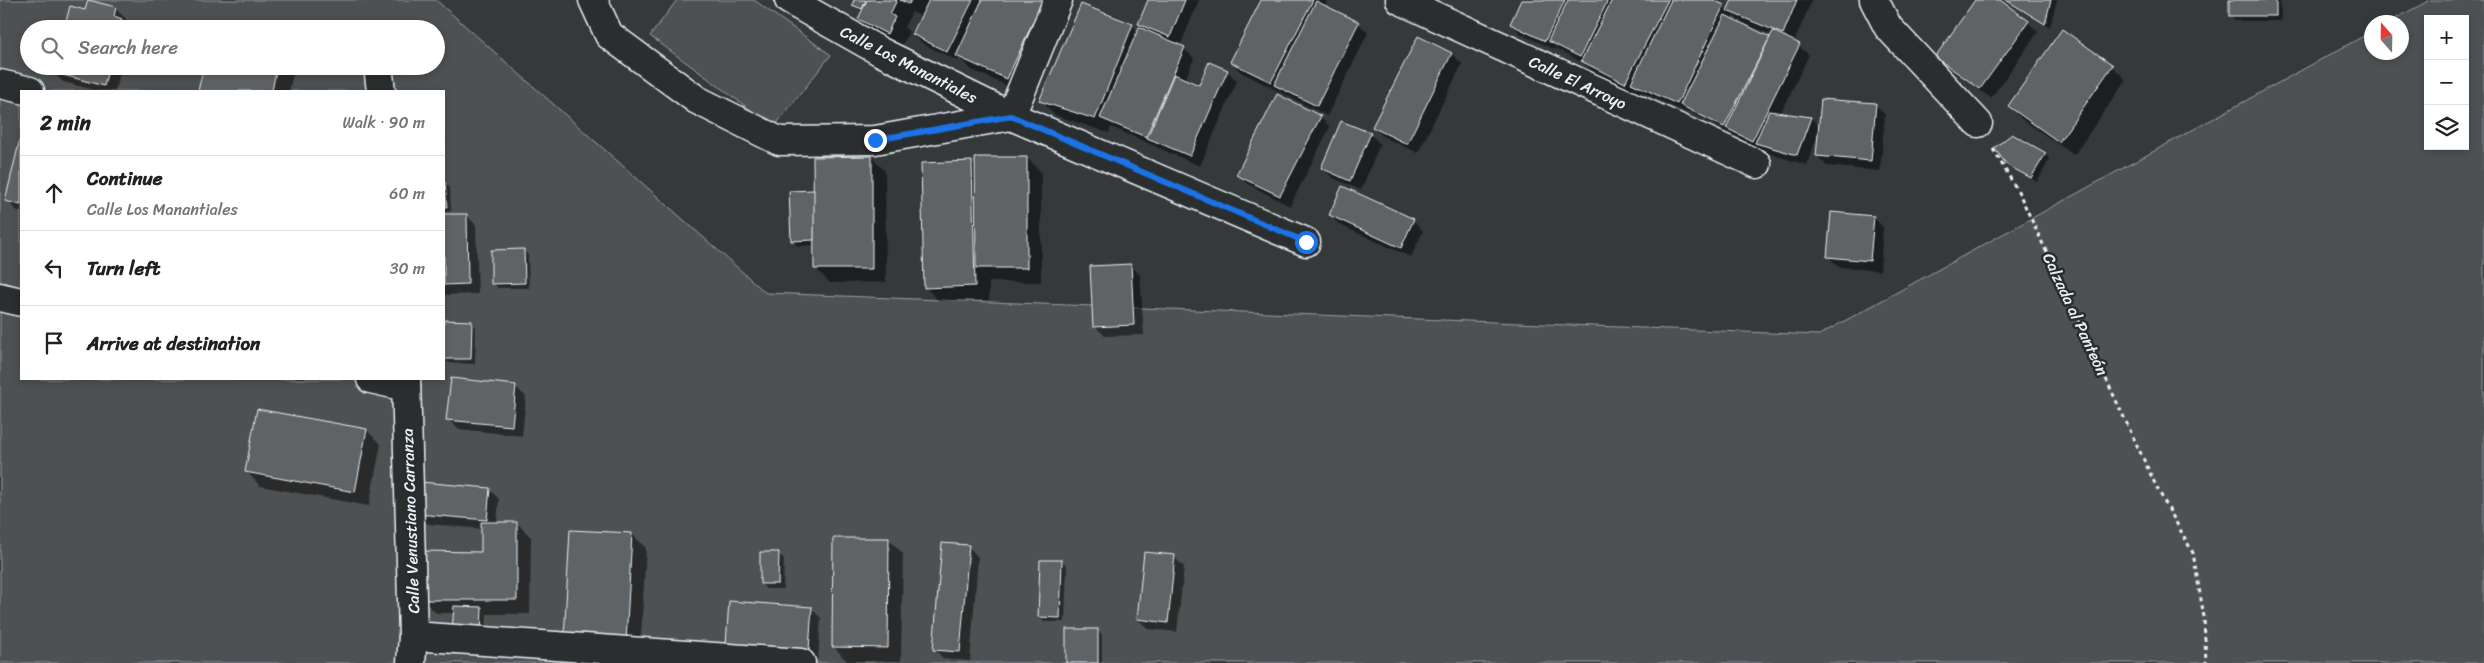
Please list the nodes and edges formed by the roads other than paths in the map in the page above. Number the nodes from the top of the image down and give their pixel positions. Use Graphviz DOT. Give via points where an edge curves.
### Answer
graph roads {
  1 [pos="593,0"];
  2 [pos="789,0"];
  3 [pos="1058,0"];
  4 [pos="1400,0"];
  5 [pos="1874,0"];
  6 [pos="379,75"];
  7 [pos="0,84"];
  8 [pos="26,90"];
  9 [pos="381,90"];
  10 [pos="1011,116"];
  11 [pos="1978,123"];
  12 [pos="1757,164"];
  13 [pos="1306,242"];
  14 [pos="0,297"];
  15 [pos="20,302"];
  16 [pos="380,380"];
  17 [pos="406,383"];
  18 [pos="413,636"];
  19 [pos="411,663"];
  20 [pos="801,663"];
  1 -- 10 [label="street" via="609,35 697,100 779,141 875,140"];
  2 -- 10 [label="street, Calle Los Manantiales" via="881,52"];
  3 -- 10 [label="street"];
  4 -- 12 [label="street, Calle El Arroyo"];
  5 -- 11 [label="street" via="1888,27"];
  6 -- 9 [label="street"];
  7 -- 8 [label="street"];
  10 -- 13 [label="street, Calle Los Manantiales"];
  14 -- 15 [label="street"];
  16 -- 17 [label="street"];
  17 -- 18 [label="street, Calle Venustiano Carranza"];
  18 -- 19 [label="street, Calle Venustiano Carranza"];
  18 -- 20 [label="street"];
}
